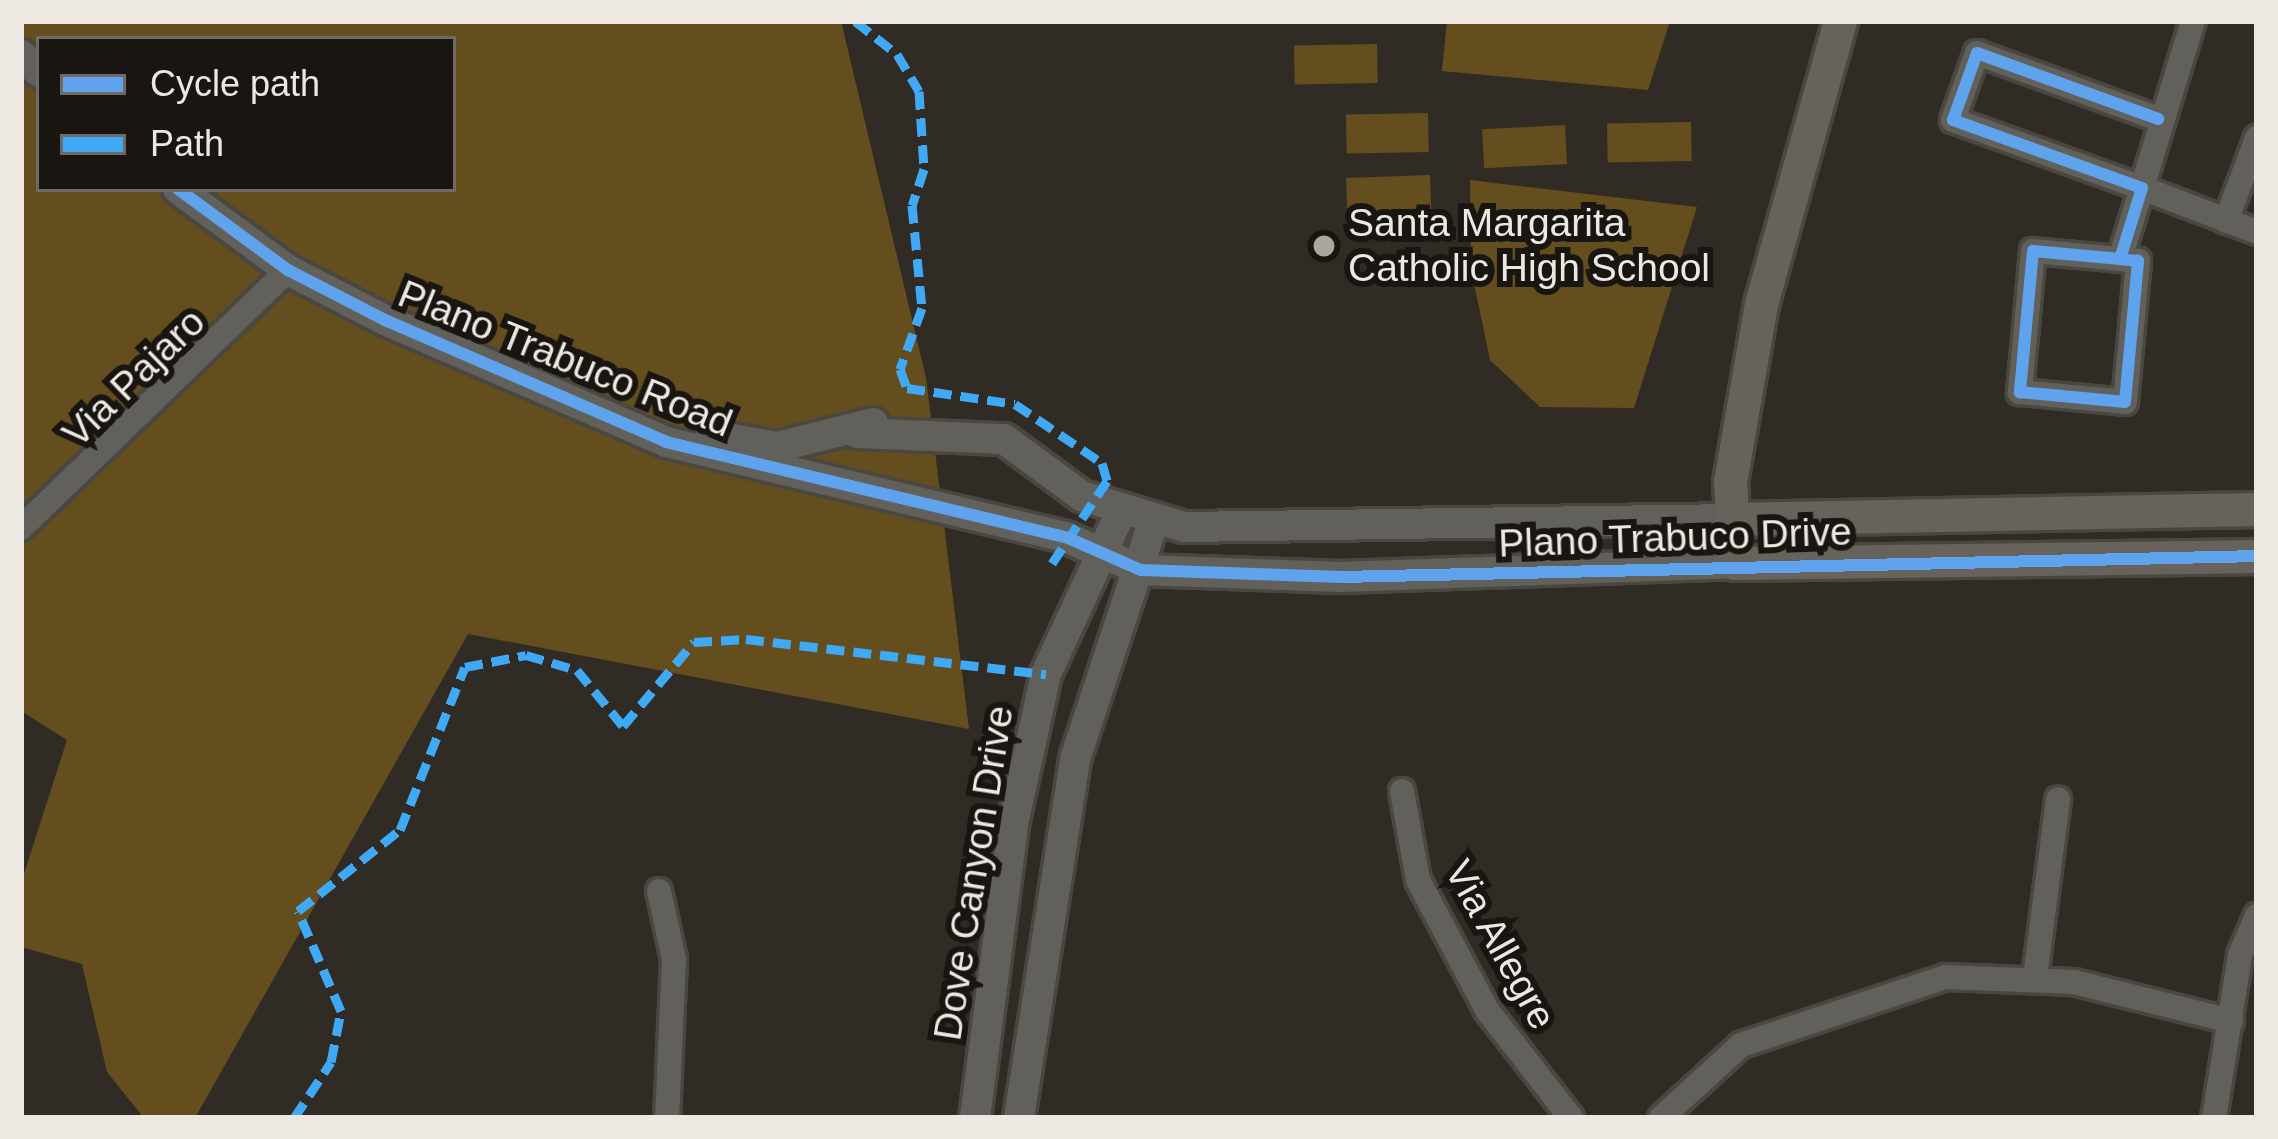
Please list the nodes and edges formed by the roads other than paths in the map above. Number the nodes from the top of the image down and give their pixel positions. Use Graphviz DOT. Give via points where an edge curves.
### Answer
graph roads {
  1 [pos="1840,21"];
  2 [pos="2193,21"];
  3 [pos="2158,119"];
  4 [pos="2257,138"];
  5 [pos="2142,188"];
  6 [pos="182,192"];
  7 [pos="2227,221"];
  8 [pos="2257,232"];
  9 [pos="2120,259"];
  10 [pos="288,270"];
  11 [pos="612,411"];
  12 [pos="2257,509"];
  13 [pos="1121,512"];
  14 [pos="1733,519"];
  15 [pos="1154,520"];
  16 [pos="21,528"];
  17 [pos="1098,553"];
  18 [pos="2257,556"];
  19 [pos="1735,563"];
  20 [pos="1141,570"];
  21 [pos="1402,791"];
  22 [pos="2058,799"];
  23 [pos="658,891"];
  24 [pos="2257,916"];
  25 [pos="2257,976"];
  26 [pos="2035,977"];
  27 [pos="2233,1010"];
  28 [pos="667,1118"];
  29 [pos="974,1118"];
  30 [pos="1019,1118"];
  31 [pos="1571,1118"];
  32 [pos="1660,1118"];
  33 [pos="2214,1118"];
  1 -- 14 [label="main road" via="1760,304"];
  2 -- 3 [label="street"];
  3 -- 5 [label="street"];
  3 -- 5 [label="street" via="1977,53 1953,119"];
  4 -- 7 [label="street"];
  5 -- 7 [label="street"];
  5 -- 9 [label="street"];
  6 -- 10 [label="street, Plano Trabuco Road"];
  7 -- 8 [label="street"];
  9 -- 9 [label="street" via="2138,261 2125,402 2020,392 2033,251"];
  10 -- 11 [label="street, Plano Trabuco Road"];
  10 -- 16 [label="street, Via Pajaro"];
  11 -- 13 [label="street, Plano Trabuco Road" via="777,447 858,433 978,437 1030,452"];
  11 -- 17 [label="street, Plano Trabuco Road" via="683,447"];
  12 -- 14 [label="main road, Plano Trabuco Drive"];
  13 -- 15 [label="street, Plano Trabuco Drive"];
  13 -- 17 [label="street, Dove Canyon Drive"];
  14 -- 15 [label="street, Plano Trabuco Drive" via="1263,534"];
  14 -- 19 [label="main road"];
  15 -- 20 [label="street, Dove Canyon Drive"];
  17 -- 20 [label="street, Plano Trabuco Drive"];
  17 -- 29 [label="street, Dove Canyon Drive" via="1028,749"];
  18 -- 19 [label="main road, Plano Trabuco Drive"];
  19 -- 20 [label="street, Plano Trabuco Drive" via="1341,577"];
  20 -- 30 [label="street, Dove Canyon Drive" via="1076,756"];
  21 -- 31 [label="street, Via Allegre" via="1418,880 1487,1010"];
  22 -- 26 [label="street"];
  23 -- 28 [label="street" via="674,959"];
  24 -- 27 [label="street"];
  25 -- 27 [label="street"];
  26 -- 27 [label="street"];
  26 -- 32 [label="street" via="1946,977 1817,1011 1741,1045"];
  27 -- 33 [label="street"];
}
